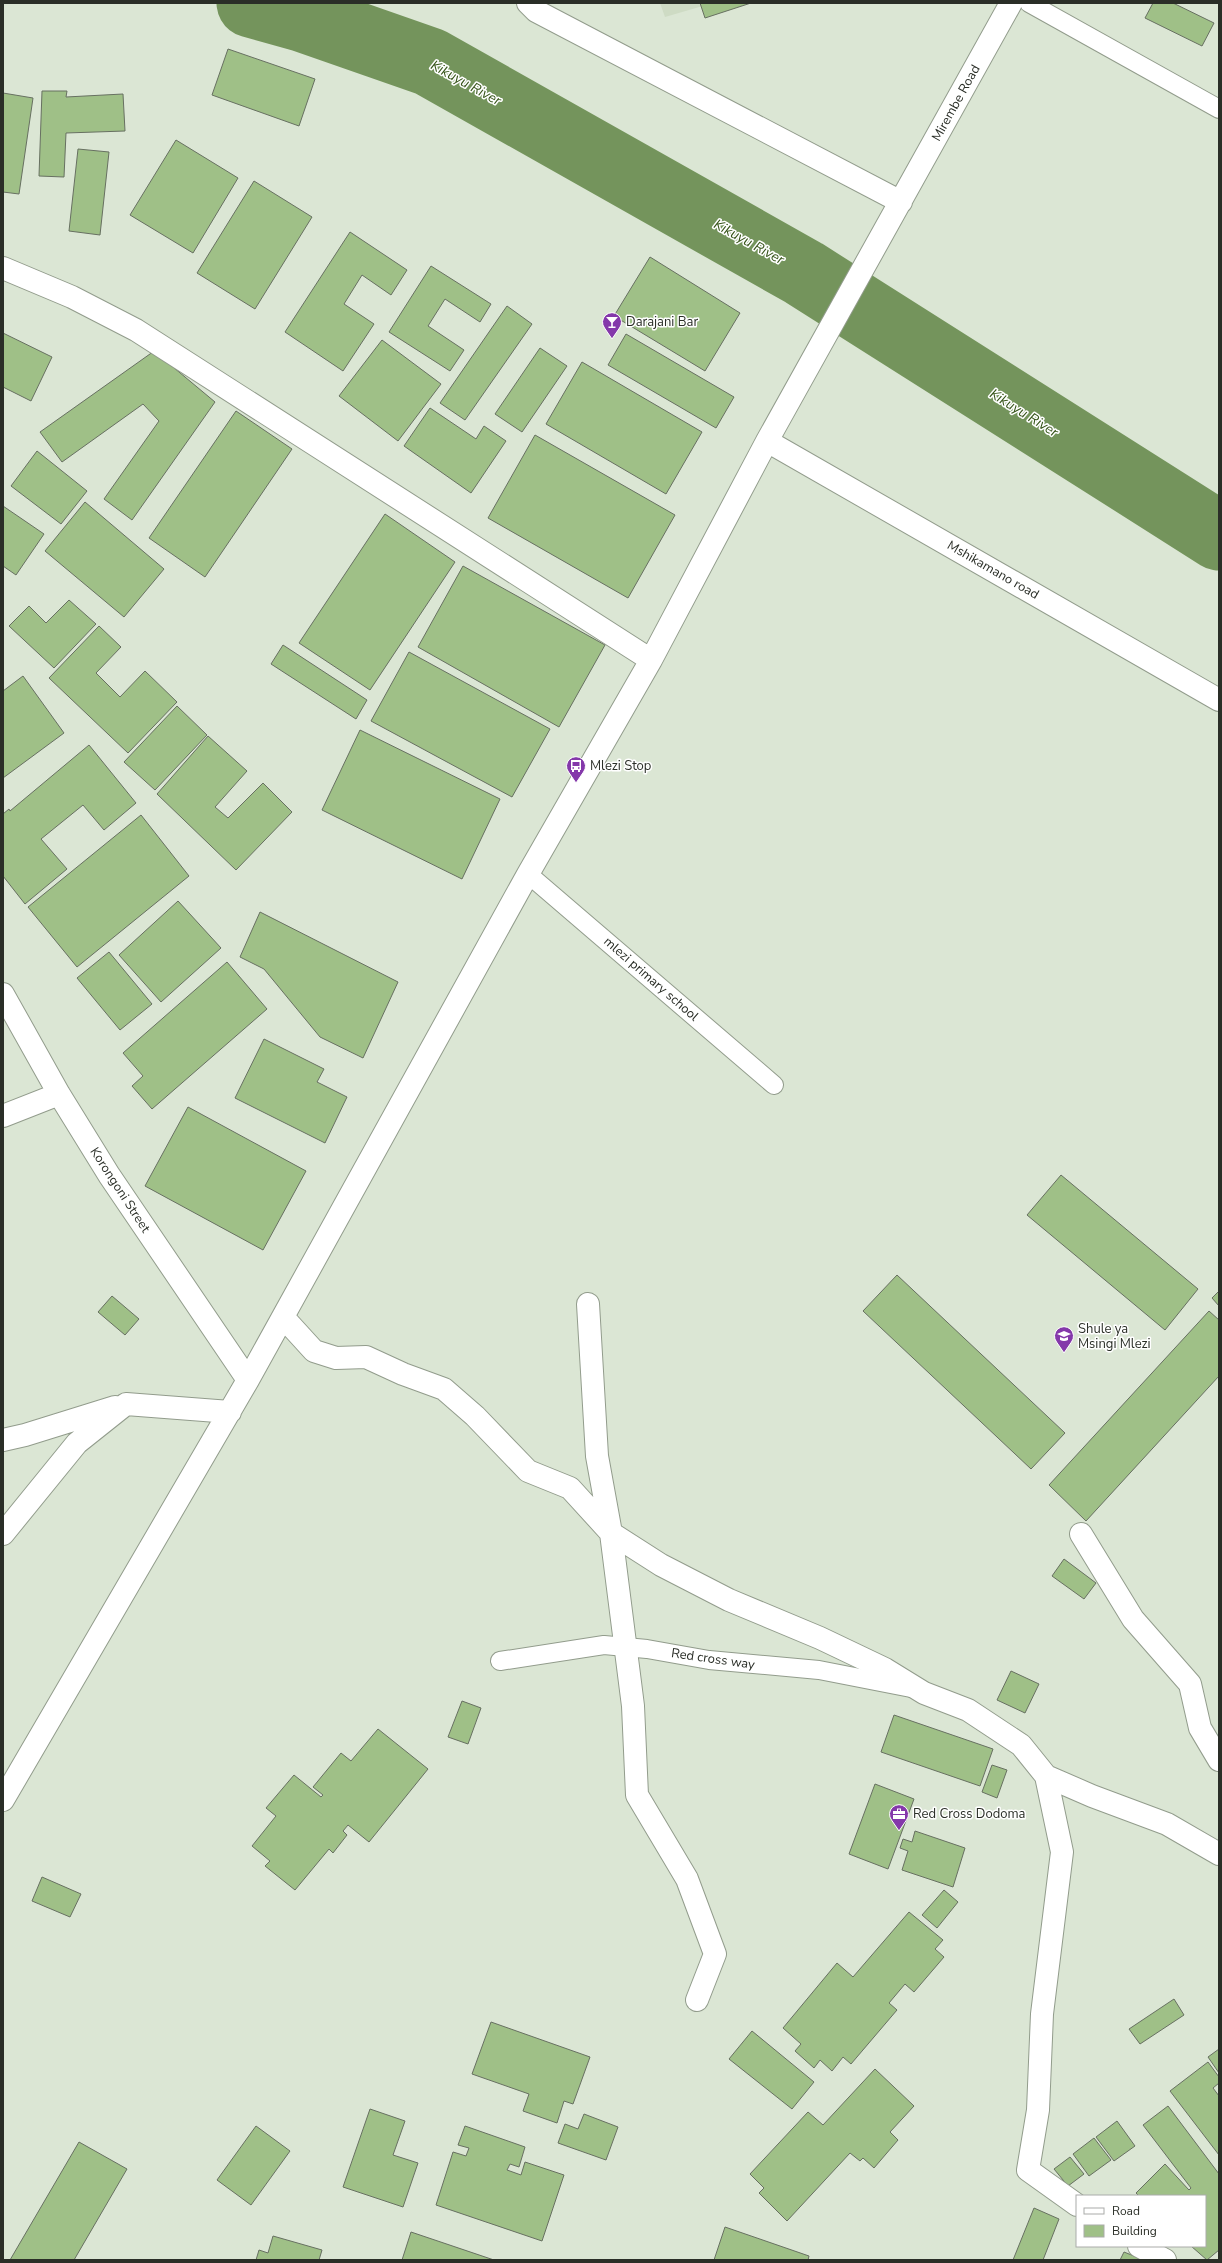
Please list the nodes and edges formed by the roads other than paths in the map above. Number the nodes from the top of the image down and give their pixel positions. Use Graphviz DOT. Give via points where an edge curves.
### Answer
graph roads {
  1 [pos="528,3"];
  2 [pos="1011,3"];
  3 [pos="1029,3"];
  4 [pos="1219,109"];
  5 [pos="901,202"];
  6 [pos="3,268"];
  7 [pos="767,441"];
  8 [pos="651,660"];
  9 [pos="1219,700"];
  10 [pos="528,874"];
  11 [pos="3,994"];
  12 [pos="774,1084"];
  13 [pos="58,1094"];
  14 [pos="3,1116"];
  15 [pos="588,1304"];
  16 [pos="283,1317"];
  17 [pos="248,1380"];
  18 [pos="126,1404"];
  19 [pos="230,1412"];
  20 [pos="3,1440"];
  21 [pos="611,1533"];
  22 [pos="3,1534"];
  23 [pos="1081,1534"];
  24 [pos="625,1647"];
  25 [pos="500,1661"];
  26 [pos="924,1693"];
  27 [pos="1219,1760"];
  28 [pos="1046,1776"];
  29 [pos="3,1800"];
  30 [pos="1219,1854"];
  31 [pos="697,2000"];
  32 [pos="1076,2203"];
  33 [pos="1142,2247"];
  34 [pos="1165,2260"];
  1 -- 5 [label="street" via="536,11"];
  2 -- 5 [label="street, Mirembe Road"];
  3 -- 4 [label="lane"];
  5 -- 7 [label="street, Mirembe Road"];
  6 -- 8 [label="street" via="72,297 136,330"];
  7 -- 8 [label="street, Mirembe Road"];
  7 -- 9 [label="street, Mshikamano road"];
  8 -- 10 [label="street, Mirembe Road"];
  10 -- 12 [label="lane, mlezi primary school"];
  10 -- 16 [label="street, Mirembe Road"];
  11 -- 13 [label="street, Korongoni Street"];
  13 -- 14 [label="street"];
  13 -- 17 [label="street, Korongoni Street" via="109,1175"];
  15 -- 21 [label="street" via="597,1456"];
  16 -- 17 [label="street, Mirembe Road"];
  16 -- 21 [label="street" via="314,1351 336,1358 366,1357 444,1389 475,1416 528,1471 570,1488"];
  17 -- 19 [label="street, Mirembe Road"];
  18 -- 19 [label="street"];
  18 -- 20 [label="street"];
  18 -- 22 [label="street" via="77,1443"];
  19 -- 29 [label="street, Mirembe Road"];
  21 -- 24 [label="street"];
  21 -- 26 [label="street" via="661,1565 722,1596 840,1647 885,1669"];
  23 -- 27 [label="street" via="1132,1619 1190,1684 1200,1728"];
  24 -- 25 [label="lane, Red cross way" via="604,1645"];
  24 -- 26 [label="lane, Red cross way" via="709,1660 819,1670 903,1686"];
  24 -- 31 [label="street" via="633,1706 637,1795 687,1879 715,1954"];
  26 -- 28 [label="street" via="968,1710 1021,1745"];
  28 -- 30 [label="street" via="1167,1824"];
  28 -- 32 [label="street" via="1062,1852 1042,2014 1038,2110 1028,2170"];
  33 -- 34 [label="street"];
}
